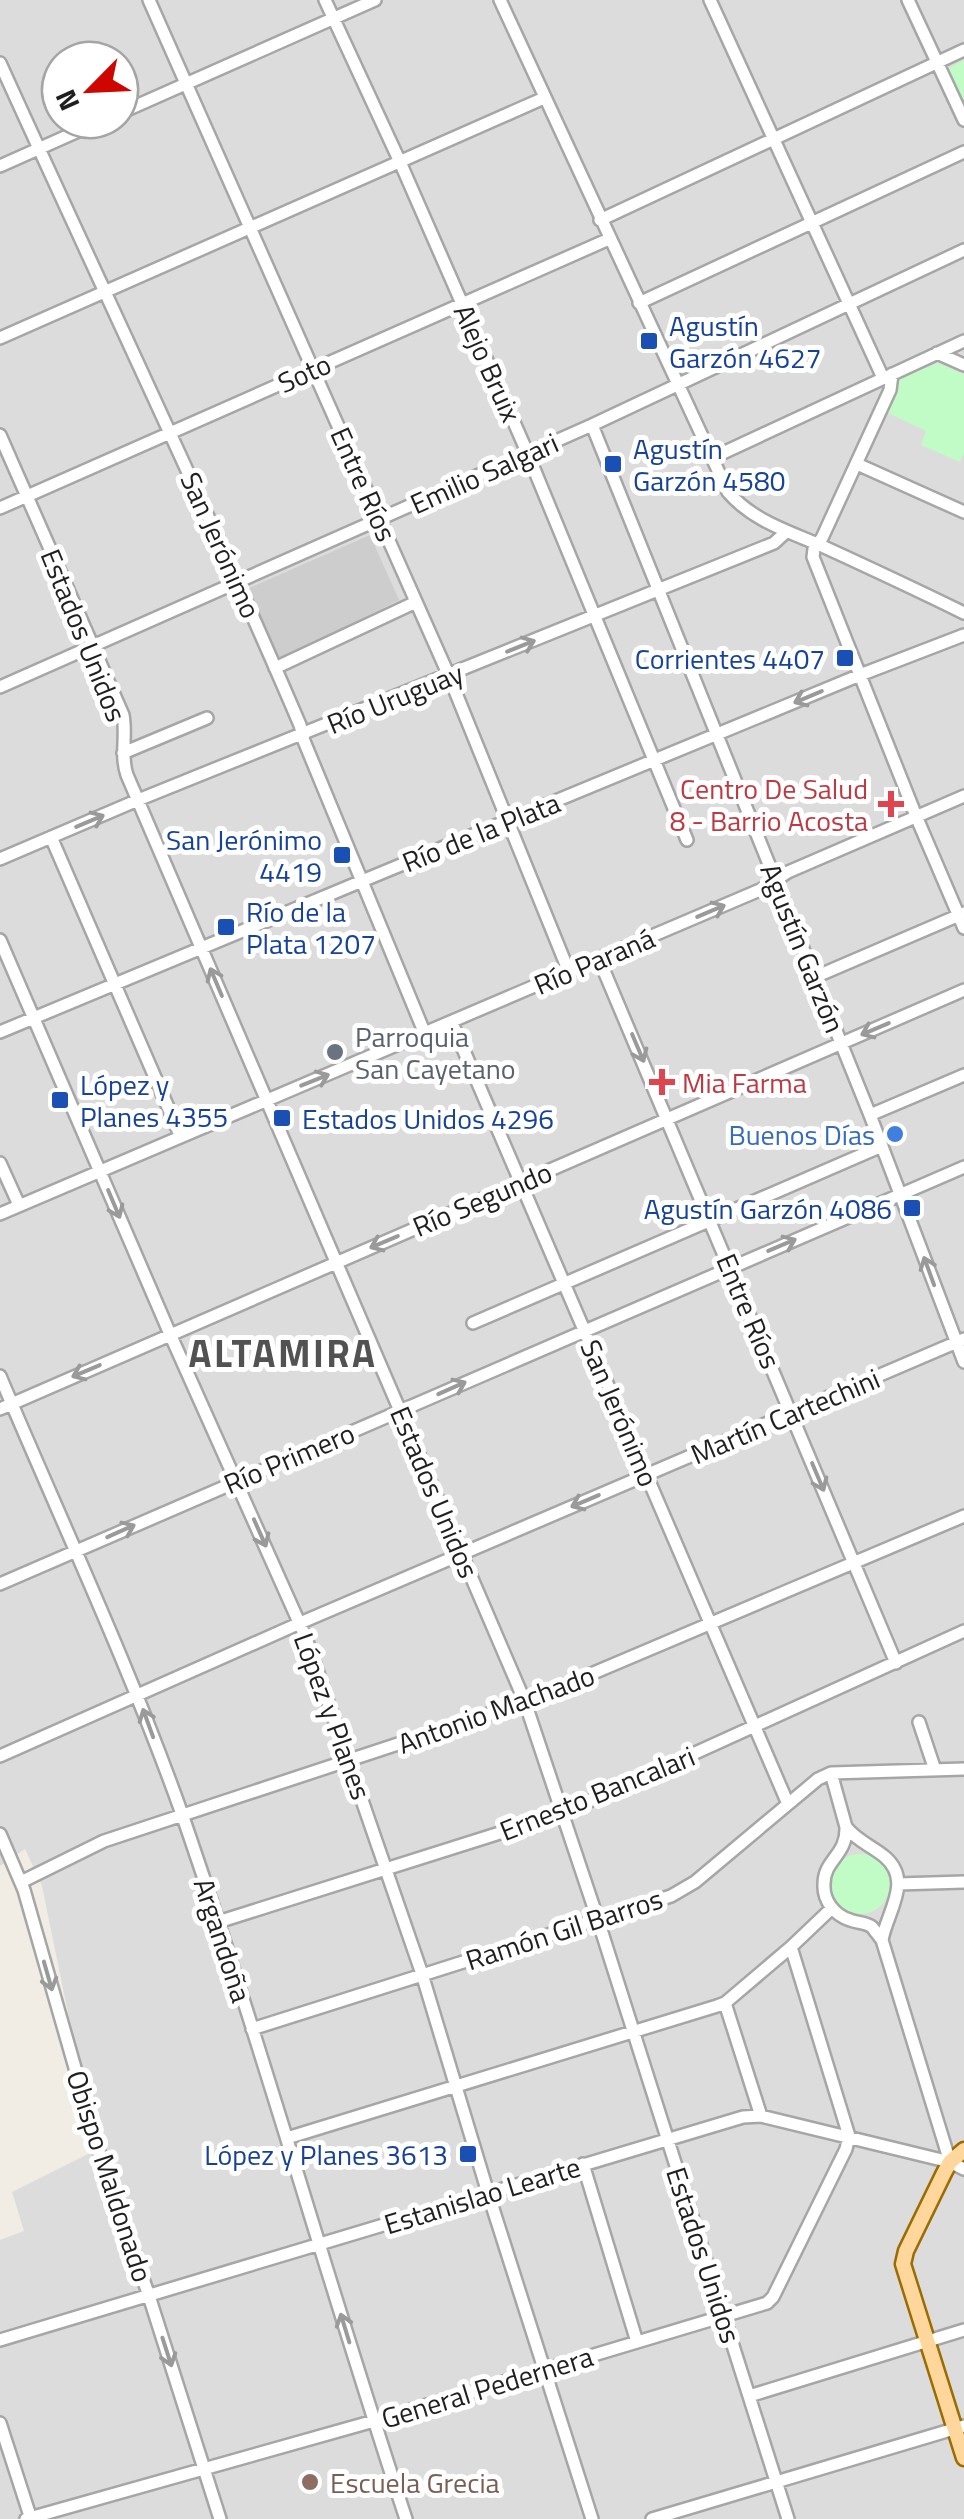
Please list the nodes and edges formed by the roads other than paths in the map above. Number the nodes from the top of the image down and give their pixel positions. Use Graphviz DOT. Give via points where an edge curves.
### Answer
graph roads {
  1 [pos="149,0"];
  2 [pos="325,0"];
  3 [pos="375,0"];
  4 [pos="500,0"];
  5 [pos="710,0"];
  6 [pos="908,0"];
  7 [pos="334,18"];
  8 [pos="964,50"];
  9 [pos="937,62"];
  10 [pos="0,64"];
  11 [pos="187,83"];
  12 [pos="544,98"];
  13 [pos="140,104"];
  14 [pos="964,120"];
  15 [pos="774,139"];
  16 [pos="58,140"];
  17 [pos="38,149"];
  18 [pos="964,152"];
  19 [pos="400,162"];
  20 [pos="0,166"];
  21 [pos="600,220"];
  22 [pos="812,222"];
  23 [pos="251,227"];
  24 [pos="609,240"];
  25 [pos="964,250"];
  26 [pos="103,292"];
  27 [pos="639,303"];
  28 [pos="849,303"];
  29 [pos="463,304"];
  30 [pos="0,338"];
  31 [pos="964,341"];
  32 [pos="938,353"];
  33 [pos="964,365"];
  34 [pos="313,369"];
  35 [pos="888,376"];
  36 [pos="678,384"];
  37 [pos="592,425"];
  38 [pos="170,432"];
  39 [pos="0,435"];
  40 [pos="527,452"];
  41 [pos="712,458"];
  42 [pos="857,464"];
  43 [pos="27,496"];
  44 [pos="0,508"];
  45 [pos="964,512"];
  46 [pos="381,519"];
  47 [pos="786,532"];
  48 [pos="818,544"];
  49 [pos="238,582"];
  50 [pos="658,588"];
  51 [pos="416,602"];
  52 [pos="963,609"];
  53 [pos="594,616"];
  54 [pos="964,635"];
  55 [pos="92,646"];
  56 [pos="276,668"];
  57 [pos="860,675"];
  58 [pos="448,676"];
  59 [pos="0,687"];
  60 [pos="207,718"];
  61 [pos="302,735"];
  62 [pos="716,735"];
  63 [pos="123,753"];
  64 [pos="654,762"];
  65 [pos="964,796"];
  66 [pos="138,800"];
  67 [pos="916,816"];
  68 [pos="508,822"];
  69 [pos="51,837"];
  70 [pos="687,840"];
  71 [pos="0,859"];
  72 [pos="362,880"];
  73 [pos="775,880"];
  74 [pos="962,919"];
  75 [pos="0,940"];
  76 [pos="201,947"];
  77 [pos="600,959"];
  78 [pos="569,972"];
  79 [pos="815,977"];
  80 [pos="115,984"];
  81 [pos="964,990"];
  82 [pos="34,1018"];
  83 [pos="452,1023"];
  84 [pos="0,1032"];
  85 [pos="425,1034"];
  86 [pos="841,1044"];
  87 [pos="964,1075"];
  88 [pos="266,1100"];
  89 [pos="870,1115"];
  90 [pos="668,1118"];
  91 [pos="180,1136"];
  92 [pos="882,1146"];
  93 [pos="0,1163"];
  94 [pos="964,1168"];
  95 [pos="100,1170"];
  96 [pos="521,1182"];
  97 [pos="901,1194"];
  98 [pos="18,1206"];
  99 [pos="0,1214"];
  100 [pos="711,1220"];
  101 [pos="337,1262"];
  102 [pos="731,1267"];
  103 [pos="564,1283"];
  104 [pos="472,1322"];
  105 [pos="584,1330"];
  106 [pos="170,1334"];
  107 [pos="960,1340"];
  108 [pos="964,1362"];
  109 [pos="0,1376"];
  110 [pos="6,1406"];
  111 [pos="400,1410"];
  112 [pos="792,1413"];
  113 [pos="647,1475"];
  114 [pos="236,1480"];
  115 [pos="964,1516"];
  116 [pos="76,1550"];
  117 [pos="462,1553"];
  118 [pos="854,1563"];
  119 [pos="0,1584"];
  120 [pos="300,1623"];
  121 [pos="711,1624"];
  122 [pos="964,1632"];
  123 [pos="896,1663"];
  124 [pos="137,1694"];
  125 [pos="526,1702"];
  126 [pos="918,1722"];
  127 [pos="756,1727"];
  128 [pos="0,1756"];
  129 [pos="351,1761"];
  130 [pos="934,1770"];
  131 [pos="964,1770"];
  132 [pos="831,1773"];
  133 [pos="788,1804"];
  134 [pos="562,1813"];
  135 [pos="182,1815"];
  136 [pos="846,1828"];
  137 [pos="0,1834"];
  138 [pos="869,1847"];
  139 [pos="841,1852"];
  140 [pos="386,1868"];
  141 [pos="22,1882"];
  142 [pos="964,1882"];
  143 [pos="898,1884"];
  144 [pos="832,1908"];
  145 [pos="893,1908"];
  146 [pos="598,1920"];
  147 [pos="218,1922"];
  148 [pos="856,1922"];
  149 [pos="882,1940"];
  150 [pos="791,1947"];
  151 [pos="422,1974"];
  152 [pos="725,2003"];
  153 [pos="252,2029"];
  154 [pos="632,2032"];
  155 [pos="457,2086"];
  156 [pos="761,2116"];
  157 [pos="849,2136"];
  158 [pos="286,2138"];
  159 [pos="667,2139"];
  160 [pos="964,2150"];
  161 [pos="583,2164"];
  162 [pos="957,2166"];
  163 [pos="488,2193"];
  164 [pos="319,2244"];
  165 [pos="149,2296"];
  166 [pos="724,2316"];
  167 [pos="964,2330"];
  168 [pos="0,2340"];
  169 [pos="928,2341"];
  170 [pos="637,2342"];
  171 [pos="544,2370"];
  172 [pos="749,2396"];
  173 [pos="374,2421"];
  174 [pos="0,2423"];
  175 [pos="959,2428"];
  176 [pos="964,2458"];
  177 [pos="204,2468"];
  178 [pos="776,2482"];
  179 [pos="29,2518"];
  180 [pos="220,2519"];
  181 [pos="406,2519"];
  182 [pos="592,2519"];
  183 [pos="652,2519"];
  184 [pos="788,2519"];
  1 -- 11 [label="street, Entre Ríos"];
  2 -- 7 [label="street, Alejo Bruix"];
  3 -- 7 [label="street"];
  4 -- 12 [label="street"];
  5 -- 15 [label="street"];
  6 -- 9 [label="street"];
  7 -- 11 [label="street"];
  7 -- 19 [label="street, Alejo Bruix"];
  8 -- 9 [label="street"];
  9 -- 14 [label="street"];
  9 -- 15 [label="street"];
  10 -- 17 [label="street, San Jerónimo"];
  11 -- 13 [label="street"];
  11 -- 23 [label="street, Entre Ríos"];
  12 -- 19 [label="street"];
  12 -- 21 [label="street"];
  15 -- 21 [label="street"];
  15 -- 22 [label="street"];
  16 -- 17 [label="street"];
  17 -- 20 [label="street"];
  17 -- 26 [label="street, San Jerónimo"];
  18 -- 22 [label="street"];
  19 -- 23 [label="street"];
  19 -- 29 [label="street, Alejo Bruix"];
  21 -- 24 [label="street"];
  22 -- 27 [label="street"];
  22 -- 28 [label="street"];
  23 -- 26 [label="street"];
  23 -- 34 [label="street, Entre Ríos"];
  24 -- 27 [label="street"];
  24 -- 29 [label="street, Soto"];
  25 -- 28 [label="street, Emilio Salgari"];
  26 -- 30 [label="street"];
  26 -- 38 [label="street, San Jerónimo"];
  27 -- 36 [label="street"];
  28 -- 35 [label="street"];
  28 -- 36 [label="street, Emilio Salgari"];
  29 -- 34 [label="street, Soto"];
  29 -- 40 [label="street, Alejo Bruix"];
  31 -- 32 [label="street"];
  32 -- 33 [label="street"];
  32 -- 35 [label="street"];
  34 -- 38 [label="street, Soto"];
  34 -- 46 [label="street, Entre Ríos"];
  35 -- 41 [label="street"];
  35 -- 42 [label="street" via="890,390"];
  36 -- 37 [label="street, Emilio Salgari"];
  36 -- 41 [label="street"];
  37 -- 40 [label="street, Emilio Salgari"];
  37 -- 50 [label="street, Agustín Garzón"];
  38 -- 43 [label="street, Soto"];
  38 -- 49 [label="street, San Jerónimo"];
  39 -- 43 [label="street, Estados Unidos"];
  40 -- 46 [label="street, Emilio Salgari"];
  40 -- 53 [label="street, Alejo Bruix"];
  41 -- 47 [label="street" via="736,501"];
  42 -- 45 [label="street"];
  42 -- 48 [label="street"];
  43 -- 44 [label="street, Soto"];
  43 -- 55 [label="street, Estados Unidos"];
  46 -- 49 [label="street, Emilio Salgari"];
  46 -- 51 [label="street, Entre Ríos"];
  47 -- 48 [label="street"];
  47 -- 50 [label="street, Río Uruguay" via="774,544"];
  48 -- 52 [label="street"];
  48 -- 57 [label="street" via="813,557"];
  49 -- 55 [label="street, Emilio Salgari"];
  49 -- 56 [label="street, San Jerónimo"];
  50 -- 53 [label="street, Río Uruguay"];
  50 -- 62 [label="street, Agustín Garzón"];
  51 -- 56 [label="street"];
  51 -- 58 [label="street, Entre Ríos"];
  58 -- 53 [label="street, Río Uruguay, one-way"];
  53 -- 64 [label="street, Alejo Bruix"];
  54 -- 57 [label="street, Río de la Plata"];
  55 -- 59 [label="street, Emilio Salgari"];
  55 -- 63 [label="street, Estados Unidos" via="122,714"];
  56 -- 61 [label="street, San Jerónimo"];
  57 -- 62 [label="street, Río de la Plata, one-way"];
  57 -- 67 [label="street"];
  58 -- 61 [label="street, Río Uruguay"];
  58 -- 68 [label="street, Entre Ríos"];
  60 -- 63 [label="street"];
  61 -- 66 [label="street, Río Uruguay"];
  61 -- 72 [label="street, San Jerónimo"];
  62 -- 64 [label="street, Río de la Plata"];
  62 -- 73 [label="street, Agustín Garzón"];
  63 -- 66 [label="street, Estados Unidos"];
  64 -- 68 [label="street, Río de la Plata"];
  64 -- 70 [label="street, Alejo Bruix"];
  65 -- 67 [label="street, Río Paraná"];
  69 -- 66 [label="street, Río Uruguay, one-way"];
  66 -- 76 [label="street, Estados Unidos"];
  67 -- 73 [label="street, Río Paraná"];
  67 -- 74 [label="street"];
  68 -- 72 [label="street, Río de la Plata"];
  68 -- 78 [label="street, Entre Ríos"];
  69 -- 71 [label="street, Río Uruguay"];
  69 -- 80 [label="street"];
  72 -- 76 [label="street, Río de la Plata"];
  72 -- 85 [label="street, San Jerónimo"];
  77 -- 73 [label="street, Río Paraná, one-way"];
  73 -- 79 [label="street, Agustín Garzón"];
  74 -- 79 [label="street"];
  75 -- 82 [label="street, López y Planes"];
  76 -- 80 [label="street, Río de la Plata"];
  88 -- 76 [label="street, Estados Unidos, one-way"];
  77 -- 78 [label="street, Río Paraná"];
  77 -- 90 [label="street, Entre Ríos, one-way"];
  78 -- 83 [label="street, Río Paraná"];
  79 -- 86 [label="street, Agustín Garzón"];
  80 -- 82 [label="street, Río de la Plata"];
  80 -- 91 [label="street"];
  81 -- 86 [label="street, Río Segundo, one-way"];
  82 -- 84 [label="street, Río de la Plata"];
  82 -- 95 [label="street, López y Planes"];
  83 -- 85 [label="street, Río Paraná"];
  83 -- 96 [label="street, San Jerónimo"];
  88 -- 85 [label="street, Río Paraná, one-way"];
  86 -- 89 [label="street, Agustín Garzón"];
  86 -- 90 [label="street, Río Segundo"];
  87 -- 89 [label="street"];
  88 -- 91 [label="street, Río Paraná"];
  88 -- 101 [label="street, Estados Unidos"];
  89 -- 92 [label="street, Agustín Garzón"];
  90 -- 96 [label="street, Río Segundo"];
  90 -- 100 [label="street, Entre Ríos"];
  91 -- 95 [label="street, Río Paraná"];
  92 -- 97 [label="street, Agustín Garzón"];
  92 -- 100 [label="street"];
  93 -- 98 [label="street"];
  94 -- 97 [label="street, Río Primero"];
  95 -- 98 [label="street, Río Paraná"];
  95 -- 106 [label="street, López y Planes, one-way"];
  96 -- 101 [label="street, Río Segundo, one-way"];
  96 -- 103 [label="street, San Jerónimo"];
  102 -- 97 [label="street, Río Primero, one-way"];
  107 -- 97 [label="street, Agustín Garzón, one-way"];
  98 -- 99 [label="street, Río Paraná"];
  100 -- 102 [label="street, Entre Ríos"];
  100 -- 103 [label="street"];
  101 -- 106 [label="street, Río Segundo"];
  101 -- 111 [label="street, Estados Unidos"];
  102 -- 105 [label="street, Río Primero"];
  102 -- 112 [label="street, Entre Ríos"];
  103 -- 104 [label="street"];
  103 -- 105 [label="street, San Jerónimo"];
  111 -- 105 [label="street, Río Primero, one-way"];
  105 -- 113 [label="street, San Jerónimo"];
  106 -- 110 [label="street, Río Segundo, one-way"];
  106 -- 114 [label="street, López y Planes"];
  107 -- 108 [label="street, Agustín Garzón"];
  107 -- 112 [label="street, Martín Cartechini"];
  109 -- 110 [label="street, Argandoña"];
  110 -- 116 [label="street, Argandoña"];
  111 -- 114 [label="street, Río Primero"];
  111 -- 117 [label="street, Estados Unidos"];
  112 -- 113 [label="street, Martín Cartechini"];
  112 -- 118 [label="street, Entre Ríos, one-way"];
  113 -- 117 [label="street, Martín Cartechini, one-way"];
  113 -- 121 [label="street, San Jerónimo"];
  116 -- 114 [label="street, Río Primero, one-way"];
  114 -- 120 [label="street, López y Planes, one-way"];
  115 -- 118 [label="street, Antonio Machado"];
  116 -- 119 [label="street, Río Primero"];
  116 -- 124 [label="street, Argandoña"];
  117 -- 120 [label="street, Martín Cartechini"];
  117 -- 125 [label="street, Estados Unidos"];
  118 -- 121 [label="street, Antonio Machado"];
  118 -- 123 [label="street, Entre Ríos"];
  120 -- 124 [label="street, Martín Cartechini"];
  120 -- 129 [label="street, López y Planes"];
  121 -- 125 [label="street, Antonio Machado"];
  121 -- 127 [label="street, San Jerónimo"];
  122 -- 123 [label="street, Ernesto Bancalari"];
  123 -- 127 [label="street, Ernesto Bancalari"];
  124 -- 128 [label="street, Martín Cartechini"];
  135 -- 124 [label="street, Argandoña, one-way"];
  125 -- 129 [label="street, Antonio Machado"];
  125 -- 134 [label="street, Estados Unidos"];
  126 -- 130 [label="street"];
  127 -- 133 [label="street, San Jerónimo"];
  127 -- 134 [label="street, Ernesto Bancalari"];
  129 -- 135 [label="street, Antonio Machado"];
  129 -- 140 [label="street, López y Planes"];
  130 -- 131 [label="street"];
  130 -- 132 [label="street"];
  132 -- 133 [label="street, Ramón Gil Barros"];
  132 -- 136 [label="street"];
  133 -- 146 [label="street, Ramón Gil Barros" via="683,1890"];
  134 -- 140 [label="street, Ernesto Bancalari"];
  134 -- 146 [label="street, Estados Unidos"];
  135 -- 141 [label="street, Antonio Machado" via="104,1840"];
  135 -- 147 [label="street, Argandoña"];
  136 -- 138 [label="street"];
  136 -- 139 [label="street"];
  137 -- 141 [label="street, Obispo Maldonado"];
  138 -- 139 [label="street"];
  138 -- 143 [label="street" via="888,1860"];
  139 -- 144 [label="street" via="824,1878"];
  140 -- 147 [label="street, Ernesto Bancalari"];
  140 -- 151 [label="street, López y Planes"];
  141 -- 165 [label="street, Obispo Maldonado, one-way" via="102,2162"];
  142 -- 143 [label="street"];
  143 -- 145 [label="street"];
  144 -- 148 [label="street"];
  144 -- 150 [label="street"];
  145 -- 148 [label="street" via="875,1921"];
  145 -- 149 [label="street"];
  146 -- 151 [label="street, Ramón Gil Barros"];
  146 -- 154 [label="street, Estados Unidos"];
  147 -- 153 [label="street, Argandoña"];
  148 -- 149 [label="street" via="871,1926"];
  149 -- 162 [label="street"];
  150 -- 152 [label="street"];
  150 -- 157 [label="street"];
  151 -- 153 [label="street, Ramón Gil Barros"];
  151 -- 155 [label="street, López y Planes"];
  152 -- 154 [label="street"];
  152 -- 156 [label="street"];
  153 -- 158 [label="street, Argandoña"];
  154 -- 155 [label="street"];
  154 -- 159 [label="street, Estados Unidos"];
  155 -- 158 [label="street"];
  155 -- 163 [label="street, López y Planes"];
  156 -- 157 [label="street, Estanislao Learte"];
  156 -- 159 [label="street, Estanislao Learte"];
  157 -- 162 [label="street, Estanislao Learte"];
  157 -- 166 [label="street, General Pedernera" via="773,2297"];
  158 -- 164 [label="street, Argandoña"];
  159 -- 161 [label="street, Estanislao Learte"];
  159 -- 166 [label="street, Estados Unidos"];
  160 -- 162 [label="main road"];
  161 -- 163 [label="street, Estanislao Learte"];
  161 -- 170 [label="street"];
  162 -- 169 [label="main road" via="906,2251 904,2264"];
  163 -- 164 [label="street, Estanislao Learte"];
  163 -- 171 [label="street, López y Planes"];
  164 -- 165 [label="street, Estanislao Learte"];
  173 -- 164 [label="street, Argandoña, one-way"];
  165 -- 168 [label="street, Estanislao Learte"];
  165 -- 177 [label="street, Obispo Maldonado, one-way"];
  166 -- 170 [label="street, General Pedernera"];
  166 -- 172 [label="street, Estados Unidos"];
  167 -- 169 [label="street"];
  169 -- 172 [label="street"];
  169 -- 175 [label="main road"];
  170 -- 171 [label="street, General Pedernera"];
  171 -- 173 [label="street, General Pedernera"];
  171 -- 182 [label="street, López y Planes"];
  172 -- 178 [label="street, Estados Unidos"];
  173 -- 177 [label="street, General Pedernera"];
  173 -- 181 [label="street, Argandoña"];
  174 -- 179 [label="street"];
  175 -- 176 [label="main road"];
  175 -- 178 [label="street"];
  177 -- 179 [label="street, General Pedernera"];
  177 -- 180 [label="street, Obispo Maldonado"];
  178 -- 183 [label="street"];
  178 -- 184 [label="street, Estados Unidos"];
}
